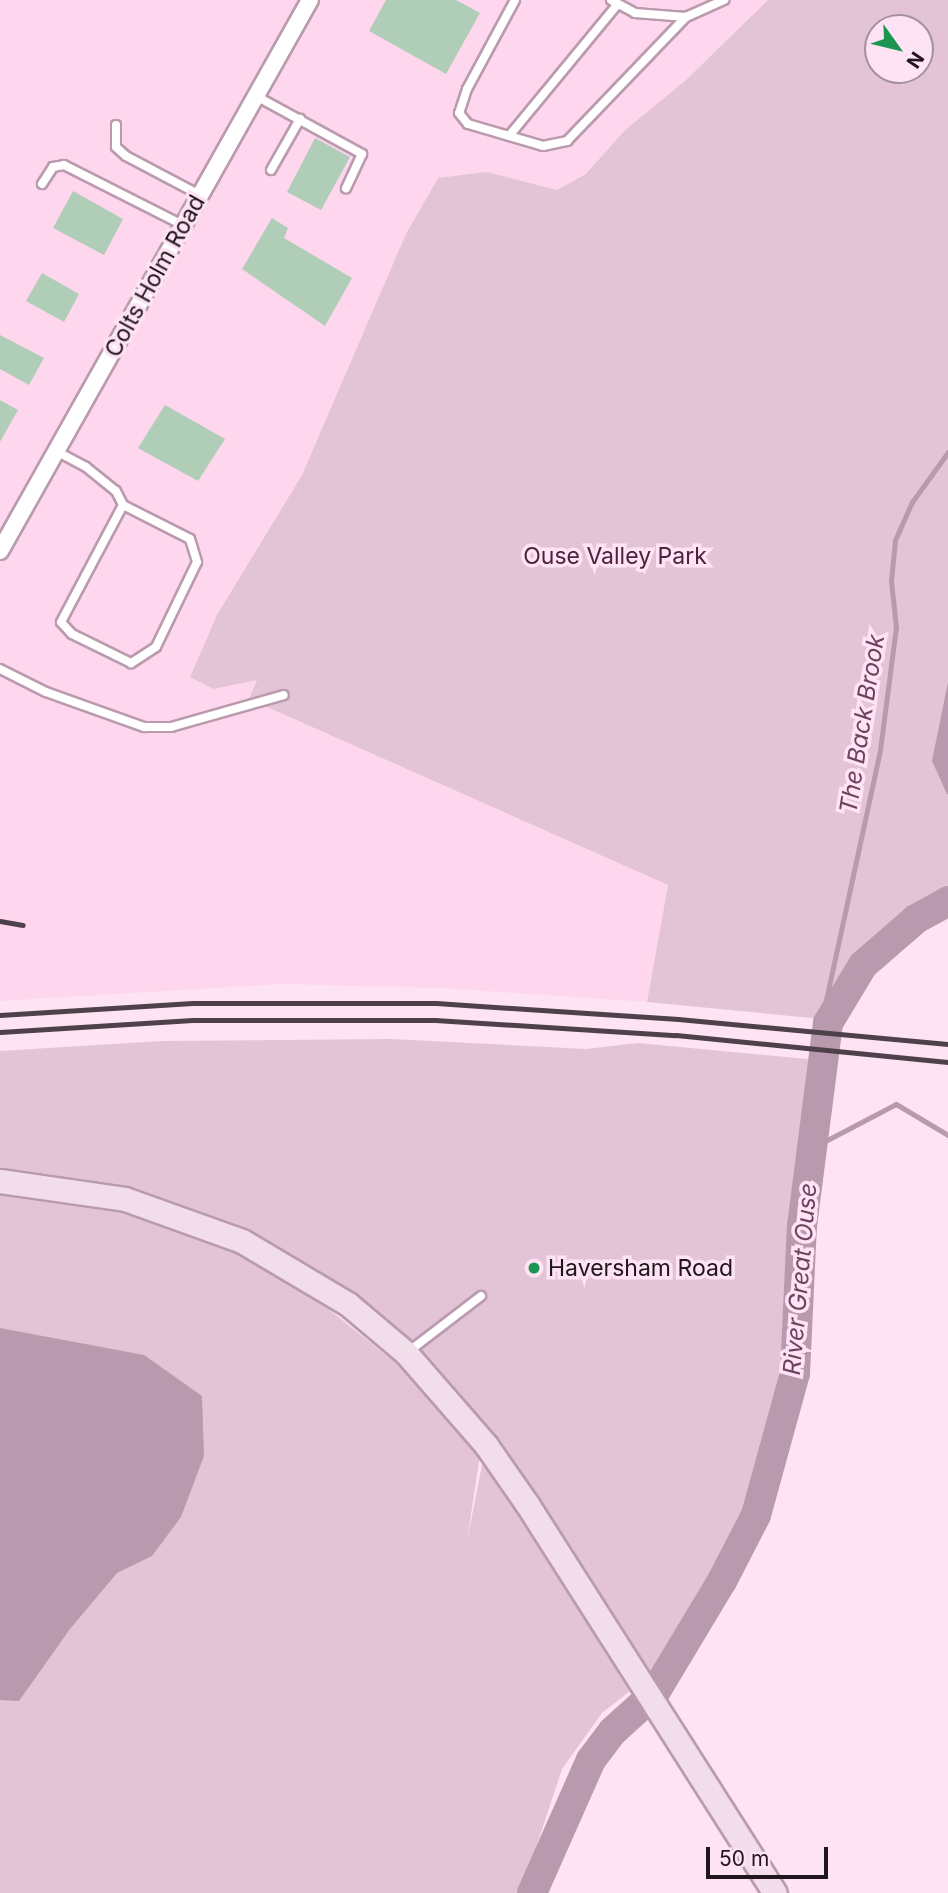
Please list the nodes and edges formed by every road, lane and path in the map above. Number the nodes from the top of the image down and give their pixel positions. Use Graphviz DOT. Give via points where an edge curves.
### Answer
graph roads {
  1 [pos="310,0"];
  2 [pos="515,0"];
  3 [pos="724,0"];
  4 [pos="614,2"];
  5 [pos="686,17"];
  6 [pos="256,96"];
  7 [pos="300,119"];
  8 [pos="116,125"];
  9 [pos="509,136"];
  10 [pos="271,170"];
  11 [pos="42,184"];
  12 [pos="346,189"];
  13 [pos="200,195"];
  14 [pos="183,225"];
  15 [pos="56,451"];
  16 [pos="123,505"];
  17 [pos="0,551"];
  18 [pos="0,669"];
  19 [pos="284,695"];
  20 [pos="0,1181"];
  21 [pos="481,1296"];
  22 [pos="406,1353"];
  23 [pos="775,1893"];
  1 -- 6 [label="street, Colts Holm Road"];
  2 -- 9 [label="lane" via="459,113 468,124"];
  3 -- 5 [label="lane"];
  4 -- 5 [label="lane" via="635,13"];
  4 -- 9 [label="lane"];
  5 -- 9 [label="lane" via="567,141 544,146"];
  6 -- 7 [label="lane"];
  6 -- 13 [label="street, Colts Holm Road"];
  7 -- 10 [label="lane"];
  7 -- 12 [label="lane" via="362,154"];
  8 -- 13 [label="lane" via="117,147 126,156"];
  11 -- 14 [label="lane" via="53,167 64,166"];
  13 -- 14 [label="street, Colts Holm Road"];
  14 -- 15 [label="street, Colts Holm Road"];
  15 -- 16 [label="lane" via="116,491"];
  15 -- 17 [label="street, Colts Holm Road"];
  16 -- 16 [label="lane" via="61,622 72,634 131,663 156,647 197,562 190,539"];
  18 -- 19 [label="lane" via="46,692 144,727 172,727"];
  20 -- 22 [label="street" via="125,1199 242,1241 348,1304"];
  21 -- 22 [label="lane"];
  22 -- 23 [label="street" via="486,1445"];
}
